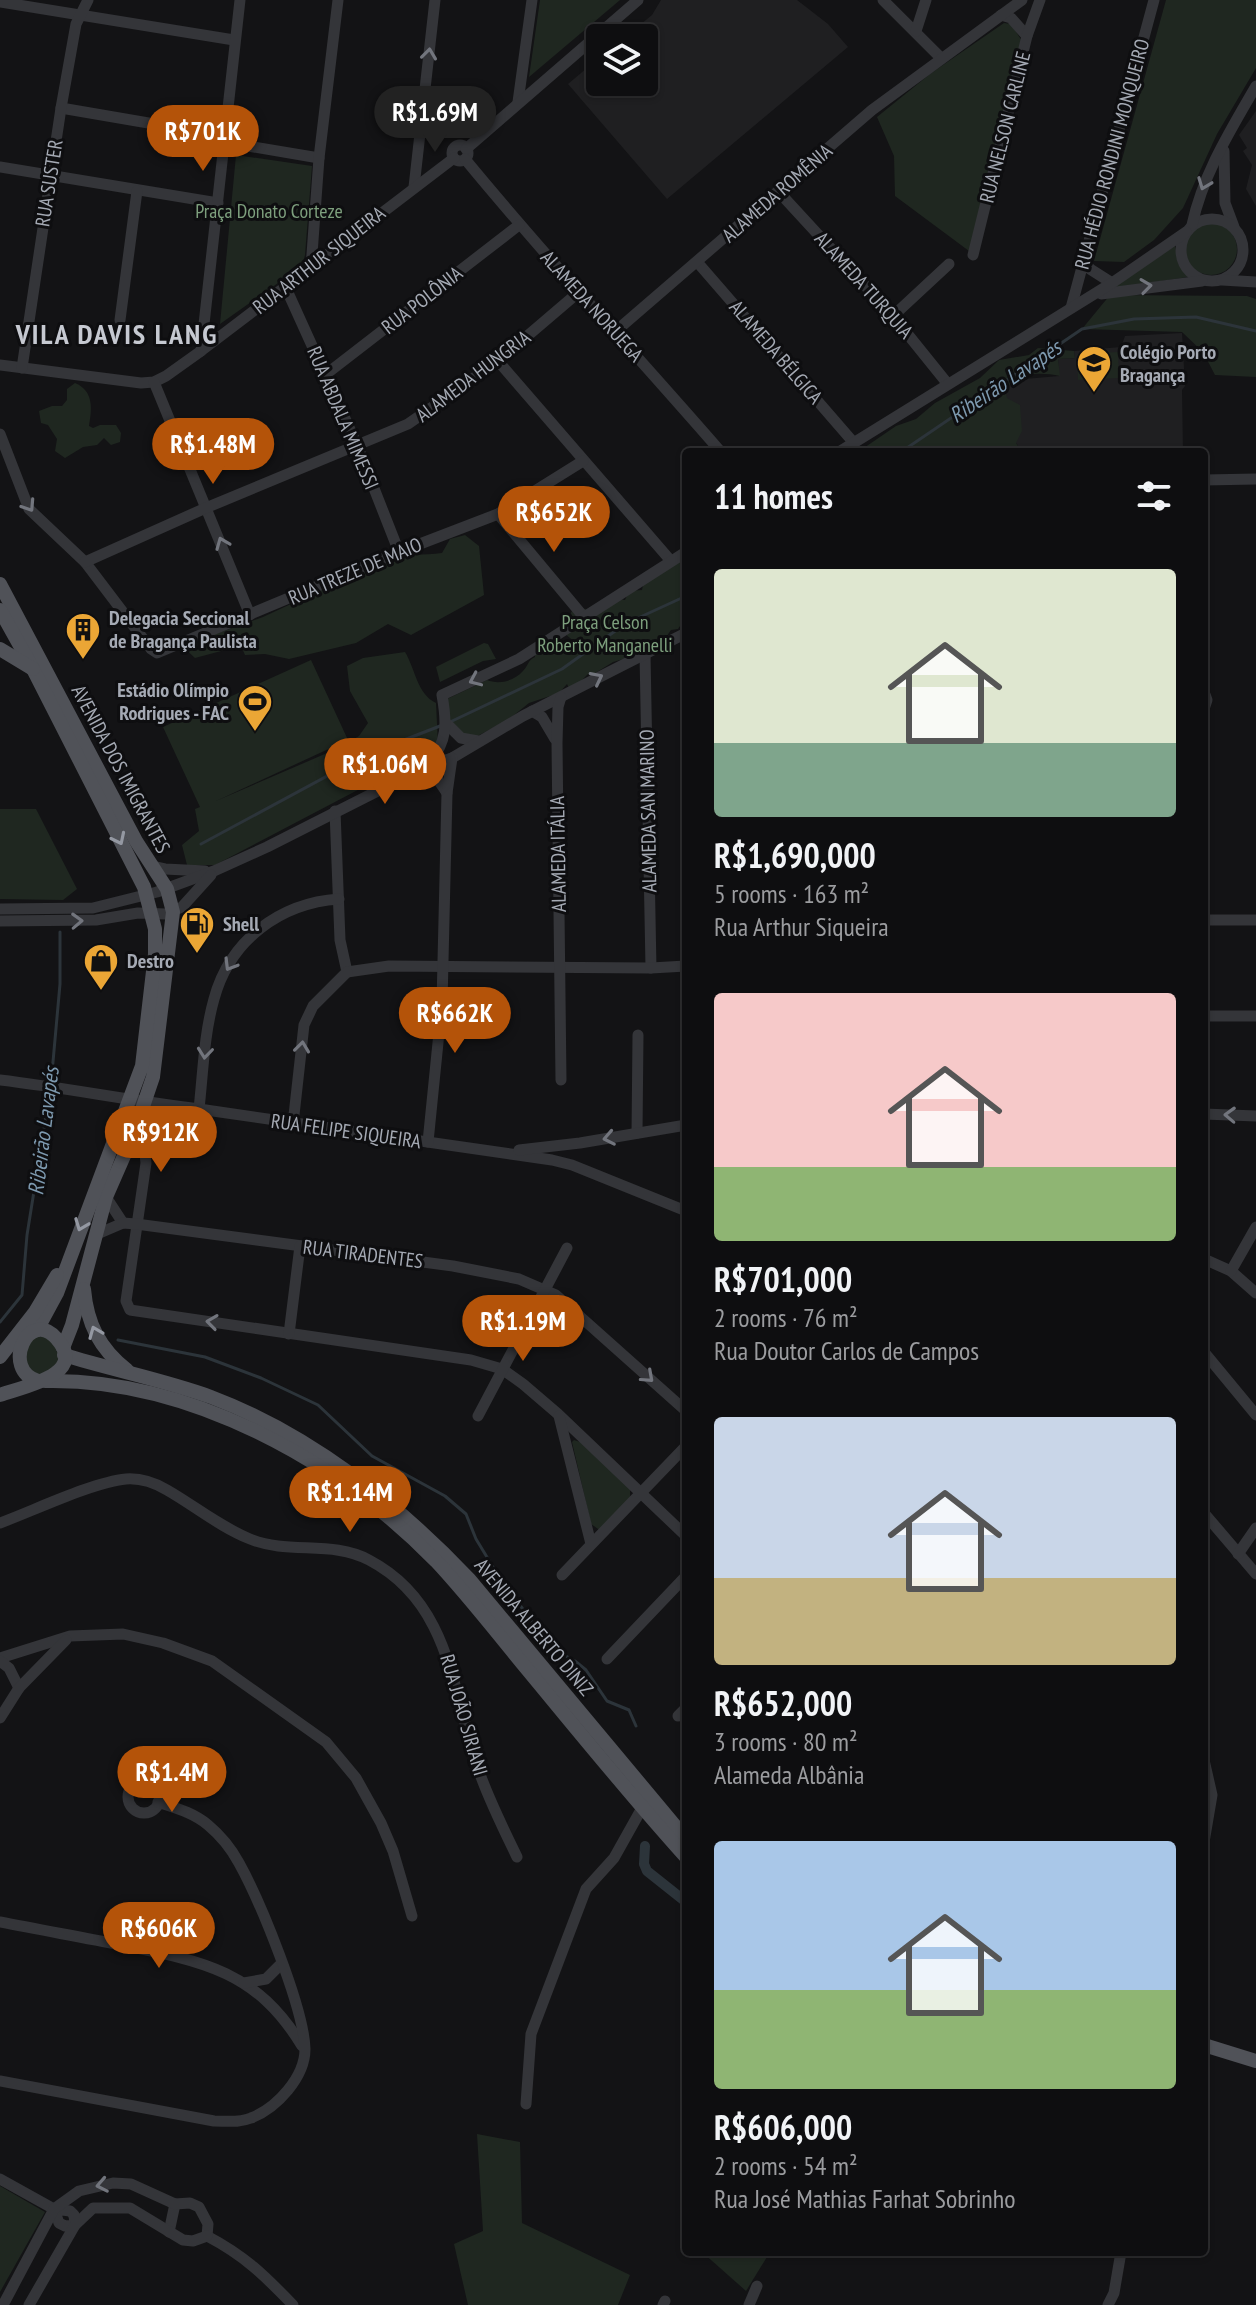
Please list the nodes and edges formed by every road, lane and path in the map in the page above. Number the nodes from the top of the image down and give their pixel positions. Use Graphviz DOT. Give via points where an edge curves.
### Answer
graph roads {
  1 [pos="88,0"];
  2 [pos="240,0"];
  3 [pos="338,0"];
  4 [pos="435,0"];
  5 [pos="532,0"];
  6 [pos="638,0"];
  7 [pos="883,0"];
  8 [pos="926,0"];
  9 [pos="1022,0"];
  10 [pos="1040,0"];
  11 [pos="1154,0"];
  12 [pos="0,2"];
  13 [pos="82,14"];
  14 [pos="1001,15"];
  15 [pos="916,31"];
  16 [pos="1027,36"];
  17 [pos="234,40"];
  18 [pos="940,57"];
  19 [pos="1256,86"];
  20 [pos="518,103"];
  21 [pos="61,108"];
  22 [pos="224,138"];
  23 [pos="1224,146"];
  24 [pos="462,155"];
  25 [pos="319,158"];
  26 [pos="0,167"];
  27 [pos="50,176"];
  28 [pos="414,187"];
  29 [pos="137,191"];
  30 [pos="778,191"];
  31 [pos="218,203"];
  32 [pos="519,225"];
  33 [pos="1189,228"];
  34 [pos="1235,230"];
  35 [pos="1242,243"];
  36 [pos="973,255"];
  37 [pos="1256,258"];
  38 [pos="1083,259"];
  39 [pos="698,263"];
  40 [pos="949,264"];
  41 [pos="311,268"];
  42 [pos="1204,280"];
  43 [pos="1222,280"];
  44 [pos="1256,282"];
  45 [pos="1112,283"];
  46 [pos="285,286"];
  47 [pos="580,291"];
  48 [pos="1088,297"];
  49 [pos="1071,308"];
  50 [pos="893,316"];
  51 [pos="120,320"];
  52 [pos="616,331"];
  53 [pos="201,351"];
  54 [pos="498,361"];
  55 [pos="0,365"];
  56 [pos="22,368"];
  57 [pos="325,375"];
  58 [pos="154,382"];
  59 [pos="947,383"];
  60 [pos="0,434"];
  61 [pos="854,443"];
  62 [pos="357,445"];
  63 [pos="718,448"];
  64 [pos="846,448"];
  65 [pos="583,461"];
  66 [pos="1256,479"];
  67 [pos="1208,480"];
  68 [pos="208,507"];
  69 [pos="498,514"];
  70 [pos="399,552"];
  71 [pos="682,554"];
  72 [pos="671,561"];
  73 [pos="85,562"];
  74 [pos="0,584"];
  75 [pos="250,615"];
  76 [pos="583,616"];
  77 [pos="4,617"];
  78 [pos="682,635"];
  79 [pos="0,649"];
  80 [pos="645,654"];
  81 [pos="33,669"];
  82 [pos="561,697"];
  83 [pos="532,711"];
  84 [pos="447,724"];
  85 [pos="478,741"];
  86 [pos="557,743"];
  87 [pos="452,758"];
  88 [pos="422,768"];
  89 [pos="447,793"];
  90 [pos="335,811"];
  91 [pos="150,866"];
  92 [pos="214,871"];
  93 [pos="167,889"];
  94 [pos="147,895"];
  95 [pos="339,899"];
  96 [pos="0,909"];
  97 [pos="173,912"];
  98 [pos="153,915"];
  99 [pos="1208,920"];
  100 [pos="1256,920"];
  101 [pos="0,921"];
  102 [pos="443,965"];
  103 [pos="560,966"];
  104 [pos="682,966"];
  105 [pos="651,968"];
  106 [pos="347,972"];
  107 [pos="1208,1016"];
  108 [pos="1256,1016"];
  109 [pos="638,1035"];
  110 [pos="0,1080"];
  111 [pos="561,1080"];
  112 [pos="129,1100"];
  113 [pos="145,1104"];
  114 [pos="199,1109"];
  115 [pos="1208,1114"];
  116 [pos="1256,1116"];
  117 [pos="293,1124"];
  118 [pos="682,1126"];
  119 [pos="134,1133"];
  120 [pos="637,1133"];
  121 [pos="428,1142"];
  122 [pos="580,1143"];
  123 [pos="502,1152"];
  124 [pos="572,1165"];
  125 [pos="106,1197"];
  126 [pos="682,1209"];
  127 [pos="123,1223"];
  128 [pos="136,1224"];
  129 [pos="1256,1227"];
  130 [pos="95,1235"];
  131 [pos="300,1246"];
  132 [pos="567,1248"];
  133 [pos="69,1258"];
  134 [pos="1208,1261"];
  135 [pos="1231,1271"];
  136 [pos="84,1275"];
  137 [pos="546,1289"];
  138 [pos="1256,1293"];
  139 [pos="37,1330"];
  140 [pos="289,1334"];
  141 [pos="64,1352"];
  142 [pos="5,1356"];
  143 [pos="1208,1357"];
  144 [pos="502,1369"];
  145 [pos="133,1376"];
  146 [pos="42,1381"];
  147 [pos="0,1395"];
  148 [pos="682,1407"];
  149 [pos="558,1414"];
  150 [pos="1256,1415"];
  151 [pos="478,1416"];
  152 [pos="682,1450"];
  153 [pos="641,1492"];
  154 [pos="1208,1518"];
  155 [pos="0,1523"];
  156 [pos="1256,1528"];
  157 [pos="682,1532"];
  158 [pos="591,1544"];
  159 [pos="1238,1554"];
  160 [pos="1256,1574"];
  161 [pos="562,1575"];
  162 [pos="682,1580"];
  163 [pos="70,1636"];
  164 [pos="607,1659"];
  165 [pos="0,1660"];
  166 [pos="19,1688"];
  167 [pos="0,1718"];
  168 [pos="1208,1778"];
  169 [pos="158,1802"];
  170 [pos="642,1808"];
  171 [pos="1208,1818"];
  172 [pos="682,1834"];
  173 [pos="682,1853"];
  174 [pos="517,1857"];
  175 [pos="412,1916"];
  176 [pos="0,1922"];
  177 [pos="281,1964"];
  178 [pos="244,1983"];
  179 [pos="1208,2036"];
  180 [pos="1208,2046"];
  181 [pos="305,2050"];
  182 [pos="1256,2051"];
  183 [pos="1256,2061"];
  184 [pos="0,2081"];
  185 [pos="526,2104"];
  186 [pos="0,2179"];
  187 [pos="161,2198"];
  188 [pos="179,2204"];
  189 [pos="54,2209"];
  190 [pos="152,2220"];
  191 [pos="75,2225"];
  192 [pos="172,2234"];
  193 [pos="207,2236"];
  194 [pos="1120,2256"];
  195 [pos="757,2286"];
  196 [pos="3,2305"];
  197 [pos="29,2305"];
  198 [pos="293,2305"];
  199 [pos="749,2305"];
  200 [pos="1108,2305"];
  1 -- 13 [label="street, RUA SUSTER"];
  2 -- 17 [label="street"];
  3 -- 25 [label="street"];
  28 -- 4 [label="street, one-way"];
  5 -- 20 [label="street"];
  6 -- 20 [label="street, RUA ARTHUR SIQUEIRA"];
  7 -- 15 [label="street"];
  8 -- 15 [label="street"];
  9 -- 14 [label="street, ALAMEDA ROMÊNIA"];
  10 -- 16 [label="street, RUA NELSON CARLINE"];
  11 -- 38 [label="street, RUA HÉDIO RONDINI MONQUEIRO"];
  12 -- 13 [label="street"];
  13 -- 17 [label="street"];
  13 -- 21 [label="street, RUA SUSTER"];
  14 -- 16 [label="street"];
  14 -- 18 [label="street, ALAMEDA ROMÊNIA"];
  15 -- 18 [label="street"];
  16 -- 36 [label="street, RUA NELSON CARLINE"];
  17 -- 22 [label="street"];
  18 -- 30 [label="street, ALAMEDA ROMÊNIA"];
  19 -- 23 [label="street"];
  20 -- 24 [label="street, RUA ARTHUR SIQUEIRA"];
  21 -- 22 [label="street"];
  21 -- 27 [label="street, RUA SUSTER"];
  22 -- 25 [label="street"];
  22 -- 31 [label="street"];
  23 -- 33 [label="street, one-way" via="1211,165"];
  23 -- 34 [label="street" via="1225,203"];
  24 -- 28 [label="street, RUA ARTHUR SIQUEIRA"];
  24 -- 32 [label="street, ALAMEDA NORUEGA"];
  25 -- 41 [label="street"];
  26 -- 27 [label="street"];
  27 -- 29 [label="street"];
  27 -- 56 [label="street, RUA SUSTER"];
  28 -- 41 [label="street, RUA ARTHUR SIQUEIRA"];
  29 -- 31 [label="street"];
  29 -- 51 [label="street"];
  30 -- 39 [label="street, ALAMEDA ROMÊNIA"];
  30 -- 50 [label="street, ALAMEDA TURQUIA"];
  31 -- 53 [label="street"];
  32 -- 47 [label="street, ALAMEDA NORUEGA"];
  32 -- 57 [label="street, RUA POLÔNIA"];
  33 -- 34 [label="street" via="1215,219"];
  33 -- 42 [label="street" via="1182,241 1182,261"];
  33 -- 45 [label="street"];
  34 -- 35 [label="street"];
  35 -- 37 [label="street"];
  35 -- 43 [label="street" via="1237,269"];
  38 -- 45 [label="street"];
  38 -- 49 [label="street, RUA HÉDIO RONDINI MONQUEIRO"];
  39 -- 52 [label="street, ALAMEDA ROMÊNIA"];
  39 -- 61 [label="street, ALAMEDA BÉLGICA"];
  40 -- 50 [label="street"];
  41 -- 46 [label="street, RUA ARTHUR SIQUEIRA"];
  42 -- 43 [label="street"];
  48 -- 42 [label="street, one-way"];
  43 -- 44 [label="street"];
  45 -- 48 [label="street"];
  46 -- 53 [label="street, RUA ARTHUR SIQUEIRA"];
  46 -- 57 [label="street, RUA ABDALA MIMESSI"];
  47 -- 52 [label="street, ALAMEDA NORUEGA"];
  47 -- 54 [label="street, ALAMEDA HUNGRIA"];
  48 -- 49 [label="street"];
  49 -- 59 [label="street"];
  50 -- 59 [label="street, ALAMEDA TURQUIA"];
  52 -- 63 [label="street, ALAMEDA NORUEGA"];
  53 -- 58 [label="street, RUA ARTHUR SIQUEIRA"];
  54 -- 62 [label="street, ALAMEDA HUNGRIA" via="408,424"];
  54 -- 65 [label="street"];
  55 -- 56 [label="street"];
  56 -- 58 [label="street"];
  57 -- 62 [label="street, RUA ABDALA MIMESSI"];
  58 -- 68 [label="street"];
  59 -- 61 [label="street"];
  60 -- 73 [label="street, RUA TREZE DE MAIO, one-way" via="29,509"];
  61 -- 64 [label="street"];
  62 -- 68 [label="street, ALAMEDA HUNGRIA"];
  62 -- 70 [label="street, RUA ABDALA MIMESSI"];
  65 -- 69 [label="street, RUA TREZE DE MAIO"];
  65 -- 72 [label="street"];
  66 -- 67 [label="street"];
  68 -- 73 [label="street, ALAMEDA HUNGRIA"];
  75 -- 68 [label="street, one-way"];
  69 -- 70 [label="street, RUA TREZE DE MAIO"];
  69 -- 76 [label="street"];
  70 -- 75 [label="street, RUA TREZE DE MAIO"];
  71 -- 72 [label="street"];
  72 -- 76 [label="street"];
  73 -- 75 [label="street, RUA TREZE DE MAIO" via="157,653"];
  74 -- 77 [label="main road, AVENIDA DOS IMIGRANTES"];
  76 -- 84 [label="street, one-way" via="519,659 442,695"];
  77 -- 81 [label="main road, AVENIDA DOS IMIGRANTES"];
  77 -- 91 [label="main road, AVENIDA DOS IMIGRANTES"];
  78 -- 80 [label="street"];
  79 -- 81 [label="main road"];
  82 -- 80 [label="street, one-way"];
  80 -- 105 [label="street, ALAMEDA SAN MARINO"];
  81 -- 94 [label="main road, AVENIDA DOS IMIGRANTES, one-way"];
  82 -- 83 [label="street"];
  82 -- 86 [label="street, ALAMEDA ITÁLIA"];
  83 -- 85 [label="street"];
  83 -- 86 [label="street" via="546,722"];
  84 -- 85 [label="street" via="461,738"];
  84 -- 88 [label="street" via="438,753"];
  85 -- 87 [label="street"];
  86 -- 103 [label="street, ALAMEDA ITÁLIA"];
  87 -- 88 [label="street"];
  87 -- 89 [label="street"];
  88 -- 89 [label="street" via="434,774"];
  88 -- 90 [label="street"];
  89 -- 102 [label="street"];
  90 -- 92 [label="street"];
  90 -- 95 [label="street"];
  91 -- 92 [label="street"];
  91 -- 93 [label="main road, AVENIDA DOS IMIGRANTES"];
  92 -- 93 [label="street"];
  92 -- 97 [label="street"];
  93 -- 94 [label="street"];
  93 -- 97 [label="main road, AVENIDA DOS IMIGRANTES"];
  94 -- 96 [label="street" via="93,908"];
  94 -- 98 [label="main road, AVENIDA DOS IMIGRANTES"];
  95 -- 106 [label="street"];
  95 -- 114 [label="street, one-way" via="314,901 280,915 241,947 214,997"];
  97 -- 98 [label="street"];
  97 -- 113 [label="main road, AVENIDA DOS IMIGRANTES" via="153,1077"];
  101 -- 98 [label="street, one-way"];
  98 -- 112 [label="main road, AVENIDA DOS IMIGRANTES" via="155,954 145,1053"];
  99 -- 100 [label="street"];
  102 -- 103 [label="street"];
  102 -- 106 [label="street"];
  102 -- 121 [label="street"];
  103 -- 105 [label="street"];
  103 -- 111 [label="street, ALAMEDA ITÁLIA"];
  104 -- 105 [label="street"];
  117 -- 106 [label="street, one-way" via="304,1025 313,1006"];
  107 -- 108 [label="street"];
  109 -- 120 [label="street"];
  110 -- 112 [label="street, RUA FELIPE SIQUEIRA"];
  112 -- 113 [label="street, RUA FELIPE SIQUEIRA"];
  112 -- 133 [label="main road, AVENIDA DOS IMIGRANTES, one-way"];
  113 -- 114 [label="street, RUA FELIPE SIQUEIRA"];
  113 -- 119 [label="main road, AVENIDA DOS IMIGRANTES"];
  114 -- 117 [label="street, RUA FELIPE SIQUEIRA"];
  116 -- 115 [label="street, one-way"];
  117 -- 121 [label="street, RUA FELIPE SIQUEIRA"];
  118 -- 120 [label="street"];
  119 -- 125 [label="main road, AVENIDA DOS IMIGRANTES"];
  119 -- 128 [label="street" via="146,1163"];
  120 -- 122 [label="street, one-way"];
  121 -- 123 [label="street, RUA FELIPE SIQUEIRA"];
  122 -- 123 [label="street"];
  122 -- 124 [label="street"];
  123 -- 124 [label="street"];
  124 -- 126 [label="street"];
  125 -- 127 [label="street"];
  125 -- 130 [label="main road, AVENIDA DOS IMIGRANTES"];
  127 -- 128 [label="street, RUA TIRADENTES"];
  127 -- 130 [label="street"];
  128 -- 131 [label="street, RUA TIRADENTES"];
  140 -- 128 [label="street, one-way" via="128,1308"];
  129 -- 135 [label="street"];
  130 -- 136 [label="main road, AVENIDA DOS IMIGRANTES"];
  131 -- 137 [label="street, RUA TIRADENTES" via="453,1266"];
  131 -- 140 [label="street"];
  132 -- 137 [label="street"];
  133 -- 139 [label="main road"];
  133 -- 142 [label="main road"];
  134 -- 135 [label="street"];
  135 -- 138 [label="street"];
  136 -- 141 [label="main road, AVENIDA DOS IMIGRANTES"];
  145 -- 136 [label="main road, one-way" via="101,1346 92,1329"];
  137 -- 144 [label="street"];
  137 -- 148 [label="street, RUA TIRADENTES, one-way"];
  139 -- 141 [label="main road" via="53,1334"];
  139 -- 142 [label="main road" via="22,1337"];
  140 -- 144 [label="street"];
  141 -- 145 [label="main road, AVENIDA ALBERTO DINIZ"];
  141 -- 146 [label="main road, AVENIDA DOS IMIGRANTES" via="59,1371"];
  142 -- 146 [label="main road" via="30,1380"];
  143 -- 150 [label="street"];
  144 -- 149 [label="street"];
  144 -- 151 [label="street"];
  145 -- 172 [label="main road, AVENIDA ALBERTO DINIZ" via="213,1398 258,1420 348,1472 395,1508 469,1579"];
  146 -- 147 [label="main road"];
  146 -- 170 [label="main road, AVENIDA ALBERTO DINIZ" via="86,1380 197,1405 274,1442 360,1496 459,1587"];
  149 -- 153 [label="street"];
  149 -- 158 [label="street"];
  152 -- 153 [label="street"];
  153 -- 157 [label="street"];
  153 -- 158 [label="street"];
  154 -- 159 [label="street"];
  155 -- 174 [label="street, RUA JOÃO SIRIANI" via="103,1484 144,1480 250,1539 274,1546 349,1551 388,1572 423,1607 447,1652 481,1776"];
  156 -- 159 [label="street"];
  158 -- 161 [label="street"];
  159 -- 160 [label="street"];
  162 -- 164 [label="street"];
  163 -- 165 [label="street"];
  163 -- 166 [label="street"];
  163 -- 175 [label="street" via="123,1634 212,1661 326,1742 356,1778 381,1823"];
  165 -- 166 [label="street"];
  166 -- 167 [label="street"];
  168 -- 171 [label="street"];
  169 -- 177 [label="street" via="208,1824 224,1842 239,1862"];
  170 -- 173 [label="main road, AVENIDA ALBERTO DINIZ"];
  170 -- 185 [label="street" via="614,1858 586,1889 531,2034"];
  176 -- 178 [label="street" via="179,1956"];
  177 -- 178 [label="street" via="266,1979"];
  177 -- 181 [label="street"];
  178 -- 181 [label="street" via="264,1997"];
  179 -- 182 [label="main road"];
  180 -- 183 [label="main road"];
  181 -- 184 [label="street" via="301,2070 273,2103 235,2122"];
  186 -- 189 [label="street"];
  187 -- 188 [label="street"];
  187 -- 189 [label="street, one-way" via="131,2184 113,2183 79,2191"];
  187 -- 190 [label="street"];
  188 -- 192 [label="street"];
  188 -- 193 [label="street" via="199,2207 208,2224"];
  189 -- 191 [label="street" via="70,2211"];
  189 -- 196 [label="street"];
  190 -- 191 [label="street" via="130,2208 110,2206 93,2208"];
  190 -- 192 [label="street"];
  191 -- 197 [label="street"];
  192 -- 193 [label="street" via="193,2241"];
  193 -- 198 [label="street" via="237,2251"];
  194 -- 200 [label="street"];
  195 -- 199 [label="street"];
}
